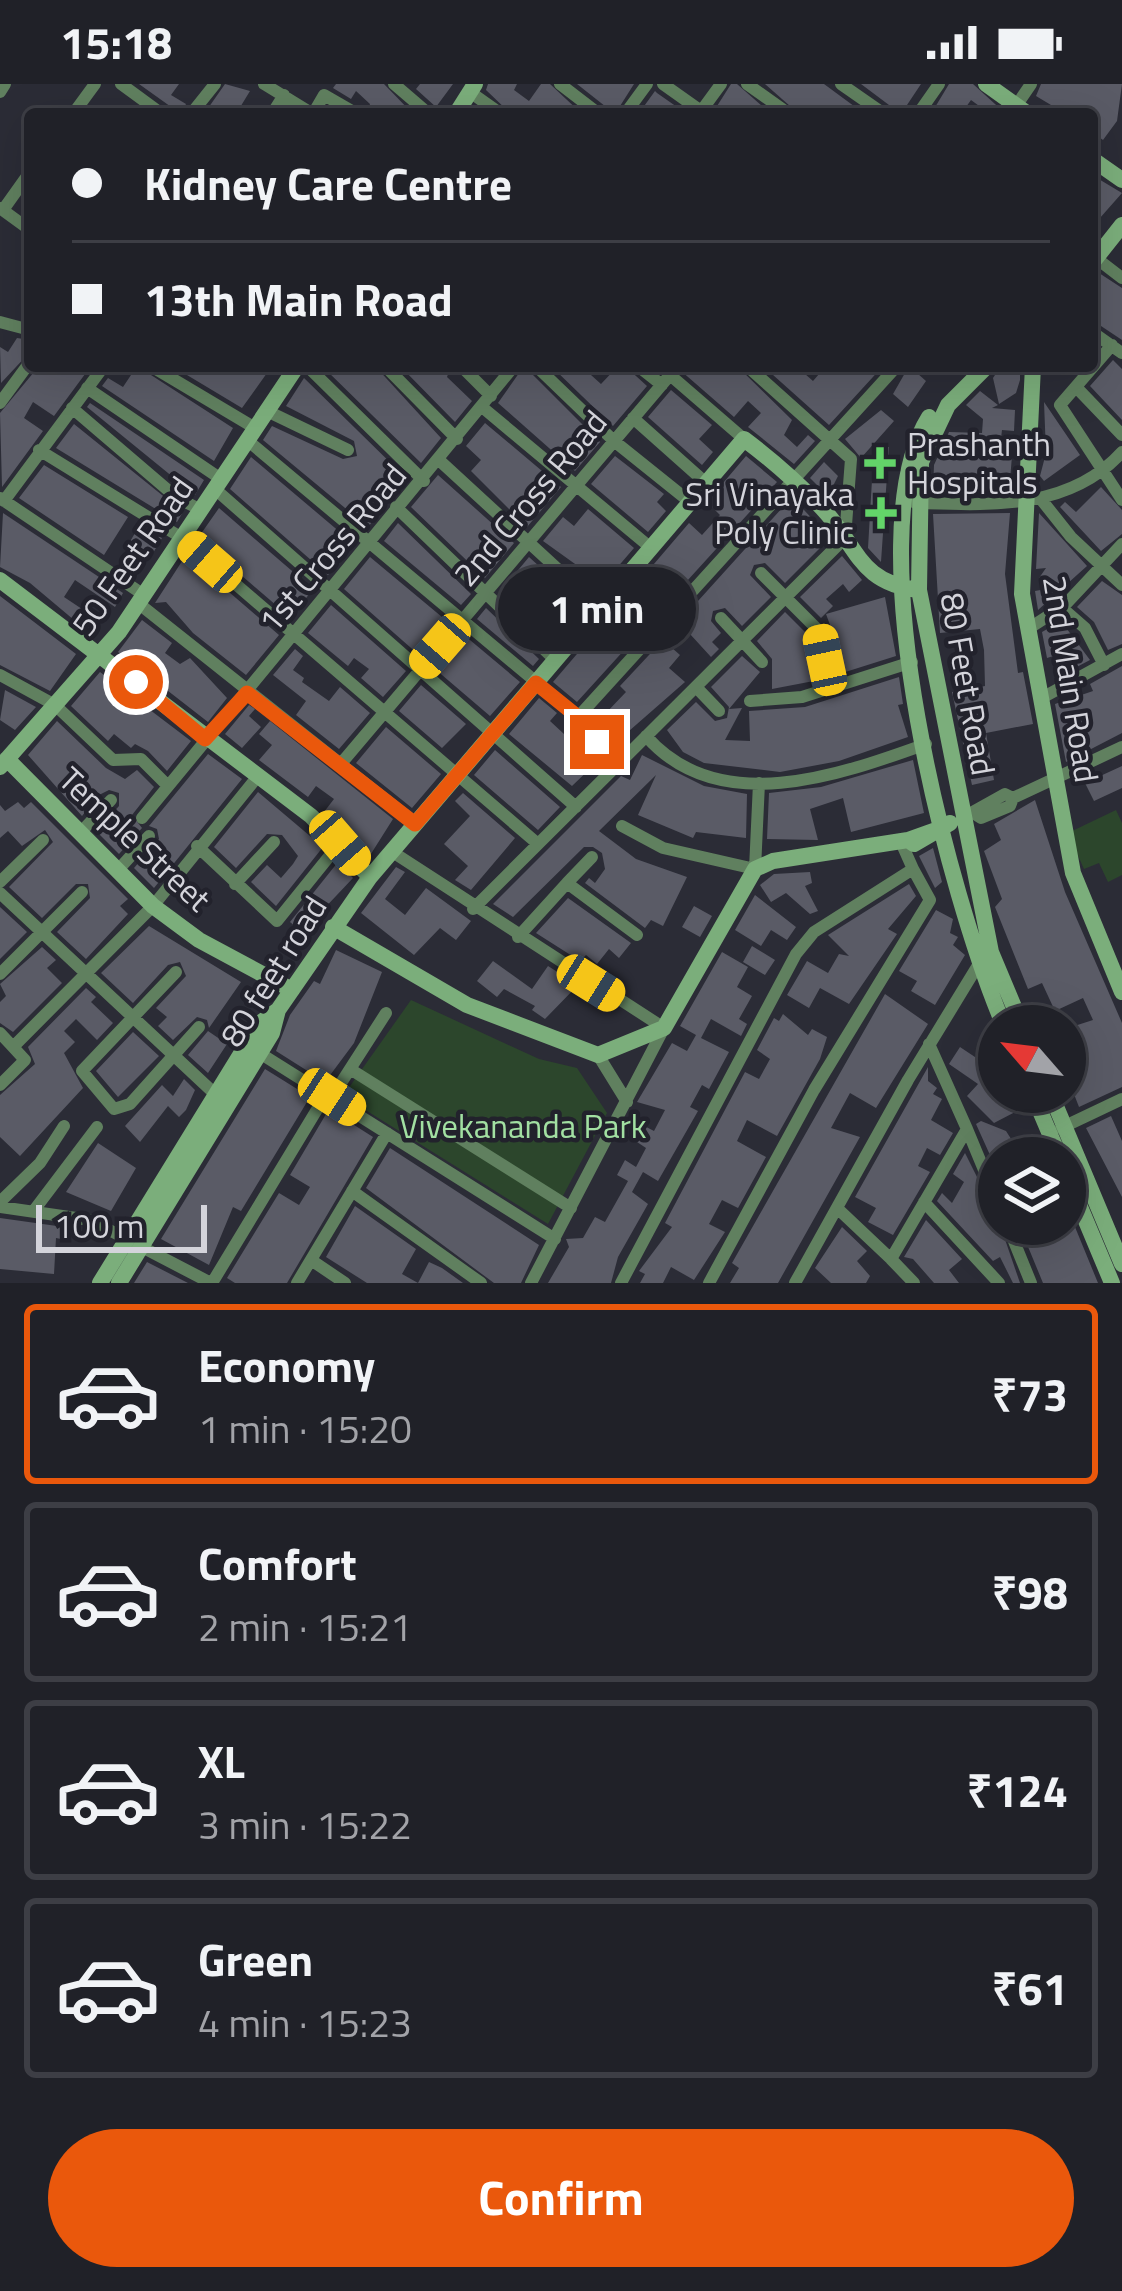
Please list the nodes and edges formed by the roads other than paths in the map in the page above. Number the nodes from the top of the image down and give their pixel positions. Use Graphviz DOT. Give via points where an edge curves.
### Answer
graph roads {
  1 [pos="5,84"];
  2 [pos="121,84"];
  3 [pos="215,84"];
  4 [pos="264,84"];
  5 [pos="394,84"];
  6 [pos="560,84"];
  7 [pos="663,84"];
  8 [pos="746,84"];
  9 [pos="841,84"];
  10 [pos="986,84"];
  11 [pos="0,92"];
  12 [pos="284,95"];
  13 [pos="154,108"];
  14 [pos="196,108"];
  15 [pos="276,108"];
  16 [pos="305,108"];
  17 [pos="316,108"];
  18 [pos="347,108"];
  19 [pos="422,108"];
  20 [pos="591,108"];
  21 [pos="694,108"];
  22 [pos="780,108"];
  23 [pos="875,108"];
  24 [pos="1019,108"];
  25 [pos="24,180"];
  26 [pos="2,209"];
  27 [pos="1098,259"];
  28 [pos="1122,278"];
  29 [pos="24,370"];
  30 [pos="99,372"];
  31 [pos="171,372"];
  32 [pos="293,372"];
  33 [pos="313,372"];
  34 [pos="391,372"];
  35 [pos="465,372"];
  36 [pos="510,372"];
  37 [pos="542,372"];
  38 [pos="650,372"];
  39 [pos="754,372"];
  40 [pos="892,372"];
  41 [pos="967,372"];
  42 [pos="981,372"];
  43 [pos="1033,372"];
  44 [pos="1092,372"];
  45 [pos="666,380"];
  46 [pos="1076,387"];
  47 [pos="87,388"];
  48 [pos="487,402"];
  49 [pos="0,404"];
  50 [pos="72,408"];
  51 [pos="267,411"];
  52 [pos="633,418"];
  53 [pos="251,434"];
  54 [pos="1122,435"];
  55 [pos="924,436"];
  56 [pos="457,439"];
  57 [pos="743,439"];
  58 [pos="614,441"];
  59 [pos="833,441"];
  60 [pos="39,450"];
  61 [pos="348,450"];
  62 [pos="1122,452"];
  63 [pos="440,461"];
  64 [pos="1102,475"];
  65 [pos="424,481"];
  66 [pos="793,481"];
  67 [pos="706,483"];
  68 [pos="218,484"];
  69 [pos="574,488"];
  70 [pos="2,499"];
  71 [pos="1122,500"];
  72 [pos="690,502"];
  73 [pos="1032,502"];
  74 [pos="909,503"];
  75 [pos="396,507"];
  76 [pos="201,510"];
  77 [pos="182,538"];
  78 [pos="845,538"];
  79 [pos="365,542"];
  80 [pos="529,542"];
  81 [pos="1122,544"];
  82 [pos="651,548"];
  83 [pos="1103,564"];
  84 [pos="761,573"];
  85 [pos="0,580"];
  86 [pos="1122,585"];
  87 [pos="910,589"];
  88 [pos="328,592"];
  89 [pos="485,593"];
  90 [pos="786,598"];
  91 [pos="141,599"];
  92 [pos="600,608"];
  93 [pos="1061,608"];
  94 [pos="721,619"];
  95 [pos="460,622"];
  96 [pos="1028,629"];
  97 [pos="292,635"];
  98 [pos="742,641"];
  99 [pos="102,654"];
  100 [pos="1122,654"];
  101 [pos="555,660"];
  102 [pos="762,662"];
  103 [pos="912,662"];
  104 [pos="1104,665"];
  105 [pos="421,669"];
  106 [pos="1,678"];
  107 [pos="536,683"];
  108 [pos="696,687"];
  109 [pos="832,689"];
  110 [pos="247,693"];
  111 [pos="1040,699"];
  112 [pos="750,701"];
  113 [pos="55,705"];
  114 [pos="719,711"];
  115 [pos="383,713"];
  116 [pos="578,717"];
  117 [pos="494,733"];
  118 [pos="646,736"];
  119 [pos="205,739"];
  120 [pos="926,744"];
  121 [pos="1122,747"];
  122 [pos="3,763"];
  123 [pos="339,766"];
  124 [pos="616,767"];
  125 [pos="457,775"];
  126 [pos="257,776"];
  127 [pos="1056,780"];
  128 [pos="759,783"];
  129 [pos="168,786"];
  130 [pos="111,800"];
  131 [pos="576,807"];
  132 [pos="968,816"];
  133 [pos="142,818"];
  134 [pos="415,824"];
  135 [pos="622,826"];
  136 [pos="939,828"];
  137 [pos="80,833"];
  138 [pos="149,836"];
  139 [pos="43,840"];
  140 [pos="905,841"];
  141 [pos="274,842"];
  142 [pos="340,843"];
  143 [pos="538,844"];
  144 [pos="196,846"];
  145 [pos="391,851"];
  146 [pos="592,857"];
  147 [pos="913,868"];
  148 [pos="755,869"];
  149 [pos="118,870"];
  150 [pos="370,877"];
  151 [pos="0,883"];
  152 [pos="567,883"];
  153 [pos="235,884"];
  154 [pos="82,892"];
  155 [pos="0,893"];
  156 [pos="153,906"];
  157 [pos="473,909"];
  158 [pos="333,927"];
  159 [pos="41,934"];
  160 [pos="637,935"];
  161 [pos="518,937"];
  162 [pos="984,957"];
  163 [pos="176,972"];
  164 [pos="0,974"];
  165 [pos="87,975"];
  166 [pos="292,990"];
  167 [pos="1122,992"];
  168 [pos="998,1005"];
  169 [pos="1010,1005"];
  170 [pos="278,1010"];
  171 [pos="386,1013"];
  172 [pos="132,1016"];
  173 [pos="199,1028"];
  174 [pos="664,1028"];
  175 [pos="0,1033"];
  176 [pos="928,1044"];
  177 [pos="13,1047"];
  178 [pos="258,1052"];
  179 [pos="598,1055"];
  180 [pos="174,1056"];
  181 [pos="350,1070"];
  182 [pos="0,1085"];
  183 [pos="214,1093"];
  184 [pos="330,1095"];
  185 [pos="1122,1099"];
  186 [pos="627,1102"];
  187 [pos="1046,1113"];
  188 [pos="1054,1113"];
  189 [pos="64,1126"];
  190 [pos="97,1127"];
  191 [pos="967,1129"];
  192 [pos="1057,1130"];
  193 [pos="387,1133"];
  194 [pos="1058,1137"];
  195 [pos="978,1155"];
  196 [pos="352,1191"];
  197 [pos="924,1202"];
  198 [pos="0,1204"];
  199 [pos="572,1208"];
  200 [pos="837,1208"];
  201 [pos="35,1209"];
  202 [pos="1086,1221"];
  203 [pos="555,1239"];
  204 [pos="135,1240"];
  205 [pos="1015,1245"];
  206 [pos="891,1258"];
  207 [pos="311,1260"];
  208 [pos="1122,1264"];
  209 [pos="802,1280"];
  210 [pos="100,1283"];
  211 [pos="119,1283"];
  212 [pos="212,1283"];
  213 [pos="298,1283"];
  214 [pos="345,1283"];
  215 [pos="481,1283"];
  216 [pos="531,1283"];
  217 [pos="621,1283"];
  218 [pos="710,1283"];
  219 [pos="914,1283"];
  220 [pos="999,1283"];
  221 [pos="1031,1283"];
  222 [pos="1112,1283"];
  1 -- 11 [label="street"];
  2 -- 13 [label="street"];
  3 -- 14 [label="street"];
  4 -- 12 [label="street"];
  5 -- 19 [label="street"];
  6 -- 20 [label="street"];
  7 -- 21 [label="street"];
  8 -- 22 [label="street"];
  9 -- 23 [label="street"];
  10 -- 24 [label="street"];
  12 -- 15 [label="street"];
  12 -- 16 [label="street"];
  17 -- 18 [label="street" via="324,95"];
  25 -- 26 [label="street"];
  27 -- 28 [label="street"];
  29 -- 49 [label="street"];
  30 -- 47 [label="street"];
  31 -- 53 [label="street"];
  32 -- 51 [label="street, 50 Feet Road"];
  33 -- 65 [label="street"];
  34 -- 56 [label="street"];
  35 -- 48 [label="street"];
  36 -- 48 [label="street, 1st Cross Road"];
  37 -- 58 [label="street"];
  38 -- 45 [label="street"];
  39 -- 59 [label="street"];
  40 -- 59 [label="street"];
  41 -- 55 [label="street, 80 Feet Road"];
  42 -- 55 [label="street, 80 Feet Road"];
  43 -- 73 [label="street, 2nd Main Road"];
  44 -- 46 [label="street"];
  45 -- 52 [label="street, 2nd Cross Road"];
  45 -- 57 [label="street"];
  46 -- 54 [label="street"];
  46 -- 64 [label="street" via="1060,405"];
  47 -- 50 [label="street"];
  47 -- 68 [label="street"];
  48 -- 56 [label="street, 1st Cross Road"];
  48 -- 69 [label="street"];
  50 -- 60 [label="street"];
  50 -- 76 [label="street"];
  51 -- 53 [label="street, 50 Feet Road"];
  51 -- 61 [label="street"];
  52 -- 58 [label="street, 2nd Cross Road"];
  52 -- 67 [label="street"];
  53 -- 68 [label="street, 50 Feet Road"];
  53 -- 79 [label="street"];
  55 -- 74 [label="street, 80 Feet Road"];
  56 -- 63 [label="street, 1st Cross Road"];
  57 -- 66 [label="street"];
  57 -- 67 [label="street, 80 feet road"];
  58 -- 69 [label="street, 2nd Cross Road"];
  58 -- 72 [label="street"];
  59 -- 66 [label="street"];
  59 -- 78 [label="street" via="851,459"];
  60 -- 70 [label="street"];
  60 -- 77 [label="street"];
  62 -- 64 [label="street"];
  63 -- 65 [label="street, 1st Cross Road"];
  63 -- 80 [label="street"];
  64 -- 71 [label="street"];
  64 -- 73 [label="street"];
  65 -- 75 [label="street, 1st Cross Road"];
  66 -- 78 [label="street"];
  66 -- 116 [label="street"];
  67 -- 72 [label="street, 80 feet road"];
  68 -- 76 [label="street, 50 Feet Road"];
  68 -- 88 [label="street"];
  69 -- 80 [label="street, 2nd Cross Road"];
  69 -- 82 [label="street"];
  70 -- 91 [label="street"];
  72 -- 82 [label="street, 80 feet road"];
  73 -- 74 [label="street"];
  73 -- 83 [label="street"];
  73 -- 96 [label="street, 2nd Main Road" via="1022,594"];
  74 -- 87 [label="street, 80 Feet Road"];
  75 -- 79 [label="street, 1st Cross Road"];
  75 -- 89 [label="street"];
  76 -- 77 [label="street, 50 Feet Road"];
  77 -- 91 [label="street, 50 Feet Road"];
  77 -- 97 [label="street"];
  78 -- 87 [label="street" via="866,568"];
  78 -- 90 [label="street"];
  79 -- 88 [label="street, 1st Cross Road"];
  79 -- 95 [label="street"];
  80 -- 89 [label="street, 2nd Cross Road"];
  80 -- 92 [label="street"];
  81 -- 83 [label="street"];
  82 -- 92 [label="street, 80 feet road"];
  83 -- 86 [label="street"];
  83 -- 93 [label="street"];
  84 -- 90 [label="street"];
  85 -- 99 [label="street"];
  87 -- 103 [label="street, 80 Feet Road"];
  87 -- 132 [label="street, 80 Feet Road"];
  88 -- 97 [label="street, 1st Cross Road"];
  88 -- 105 [label="street"];
  89 -- 95 [label="street, 2nd Cross Road"];
  89 -- 101 [label="street"];
  90 -- 98 [label="street"];
  90 -- 109 [label="street" via="819,631"];
  91 -- 99 [label="street, 50 Feet Road"];
  91 -- 110 [label="street"];
  92 -- 101 [label="street, 80 feet road"];
  93 -- 96 [label="street"];
  93 -- 104 [label="street" via="1085,628"];
  94 -- 98 [label="street"];
  95 -- 105 [label="street, 2nd Cross Road"];
  95 -- 107 [label="street"];
  96 -- 111 [label="street, 2nd Main Road"];
  97 -- 110 [label="street, 1st Cross Road"];
  97 -- 115 [label="street"];
  98 -- 102 [label="street"];
  98 -- 108 [label="street"];
  99 -- 113 [label="street, 50 Feet Road"];
  99 -- 119 [label="street"];
  100 -- 104 [label="street"];
  101 -- 107 [label="street, 80 feet road"];
  103 -- 109 [label="street"];
  103 -- 120 [label="street, 80 Feet Road"];
  104 -- 111 [label="street"];
  105 -- 115 [label="street, 2nd Cross Road"];
  105 -- 117 [label="street"];
  106 -- 113 [label="street"];
  107 -- 116 [label="street"];
  107 -- 117 [label="street, 80 feet road"];
  108 -- 114 [label="street"];
  108 -- 118 [label="street"];
  109 -- 112 [label="street"];
  110 -- 119 [label="street, 1st Cross Road"];
  110 -- 123 [label="street"];
  111 -- 127 [label="street, 2nd Main Road"];
  113 -- 122 [label="street, 50 Feet Road"];
  113 -- 129 [label="street" via="113,760 141,759"];
  115 -- 123 [label="street, 2nd Cross Road"];
  115 -- 125 [label="street"];
  116 -- 124 [label="street"];
  117 -- 125 [label="street, 80 feet road"];
  117 -- 131 [label="street"];
  118 -- 124 [label="street"];
  118 -- 128 [label="street" via="699,775"];
  119 -- 126 [label="street"];
  119 -- 129 [label="street, 1st Cross Road"];
  120 -- 128 [label="street" via="824,777"];
  120 -- 136 [label="street, 80 Feet Road"];
  121 -- 127 [label="street"];
  122 -- 137 [label="street, Temple Street"];
  123 -- 134 [label="street"];
  124 -- 131 [label="street"];
  125 -- 134 [label="street, 80 feet road"];
  125 -- 143 [label="street"];
  126 -- 142 [label="street"];
  126 -- 144 [label="street"];
  127 -- 132 [label="street" via="1005,794"];
  127 -- 167 [label="street, 2nd Main Road" via="1072,873"];
  128 -- 148 [label="street"];
  129 -- 133 [label="street, 1st Cross Road"];
  130 -- 137 [label="street"];
  131 -- 143 [label="street"];
  132 -- 136 [label="street"];
  132 -- 162 [label="street, 80 Feet Road"];
  134 -- 145 [label="street, 80 feet road"];
  135 -- 148 [label="street" via="663,848"];
  136 -- 140 [label="street" via="914,844"];
  136 -- 162 [label="street, 80 Feet Road"];
  137 -- 149 [label="street, Temple Street"];
  138 -- 149 [label="street"];
  139 -- 151 [label="street"];
  140 -- 147 [label="street"];
  140 -- 148 [label="street"];
  141 -- 153 [label="street"];
  142 -- 150 [label="street"];
  142 -- 153 [label="street" via="277,921"];
  143 -- 157 [label="street"];
  144 -- 153 [label="street"];
  144 -- 156 [label="street"];
  145 -- 150 [label="street, 80 feet road"];
  145 -- 157 [label="street"];
  146 -- 152 [label="street"];
  147 -- 217 [label="street" via="824,925 796,954"];
  147 -- 218 [label="street" via="930,900"];
  148 -- 174 [label="street"];
  149 -- 156 [label="street, Temple Street"];
  150 -- 158 [label="street, 80 feet road"];
  152 -- 160 [label="street"];
  152 -- 161 [label="street"];
  154 -- 159 [label="street"];
  155 -- 159 [label="street"];
  156 -- 165 [label="street"];
  156 -- 166 [label="street, Temple Street"];
  157 -- 161 [label="street"];
  158 -- 166 [label="street, 80 feet road"];
  158 -- 179 [label="street" via="467,1005"];
  159 -- 164 [label="street"];
  159 -- 165 [label="street"];
  161 -- 174 [label="street"];
  162 -- 168 [label="street, 80 Feet Road"];
  162 -- 169 [label="street, 80 Feet Road"];
  162 -- 176 [label="street"];
  163 -- 172 [label="street"];
  165 -- 172 [label="street"];
  165 -- 177 [label="street"];
  166 -- 170 [label="street, 80 feet road"];
  170 -- 178 [label="street, 80 feet road"];
  170 -- 183 [label="street, 80 Feet Road" via="260,1023"];
  171 -- 181 [label="street"];
  172 -- 180 [label="street"];
  172 -- 180 [label="street" via="83,1073 114,1109 130,1104"];
  173 -- 180 [label="street"];
  174 -- 179 [label="street"];
  174 -- 186 [label="street"];
  175 -- 177 [label="street"];
  176 -- 191 [label="street"];
  176 -- 200 [label="street"];
  177 -- 182 [label="street" via="25,1060"];
  178 -- 184 [label="street"];
  178 -- 204 [label="street, 80 feet road"];
  179 -- 186 [label="street"];
  180 -- 183 [label="street"];
  181 -- 184 [label="street"];
  181 -- 199 [label="street"];
  183 -- 204 [label="street, 80 Feet Road"];
  184 -- 193 [label="street"];
  184 -- 212 [label="street"];
  185 -- 192 [label="street"];
  186 -- 199 [label="street"];
  187 -- 192 [label="street"];
  188 -- 192 [label="street"];
  189 -- 198 [label="street"];
  190 -- 201 [label="street"];
  191 -- 195 [label="street"];
  191 -- 197 [label="street"];
  192 -- 194 [label="street"];
  192 -- 208 [label="street"];
  193 -- 196 [label="street"];
  193 -- 203 [label="street"];
  196 -- 207 [label="street"];
  196 -- 215 [label="street"];
  197 -- 206 [label="street"];
  197 -- 220 [label="street"];
  198 -- 201 [label="street"];
  199 -- 203 [label="street"];
  200 -- 206 [label="street"];
  200 -- 209 [label="street"];
  201 -- 204 [label="street"];
  202 -- 222 [label="street"];
  203 -- 216 [label="street"];
  204 -- 210 [label="street, 80 Feet Road"];
  204 -- 211 [label="street, 80 feet road"];
  204 -- 212 [label="street"];
  205 -- 221 [label="street"];
  206 -- 219 [label="street"];
  207 -- 213 [label="street"];
  207 -- 214 [label="street"];
}
